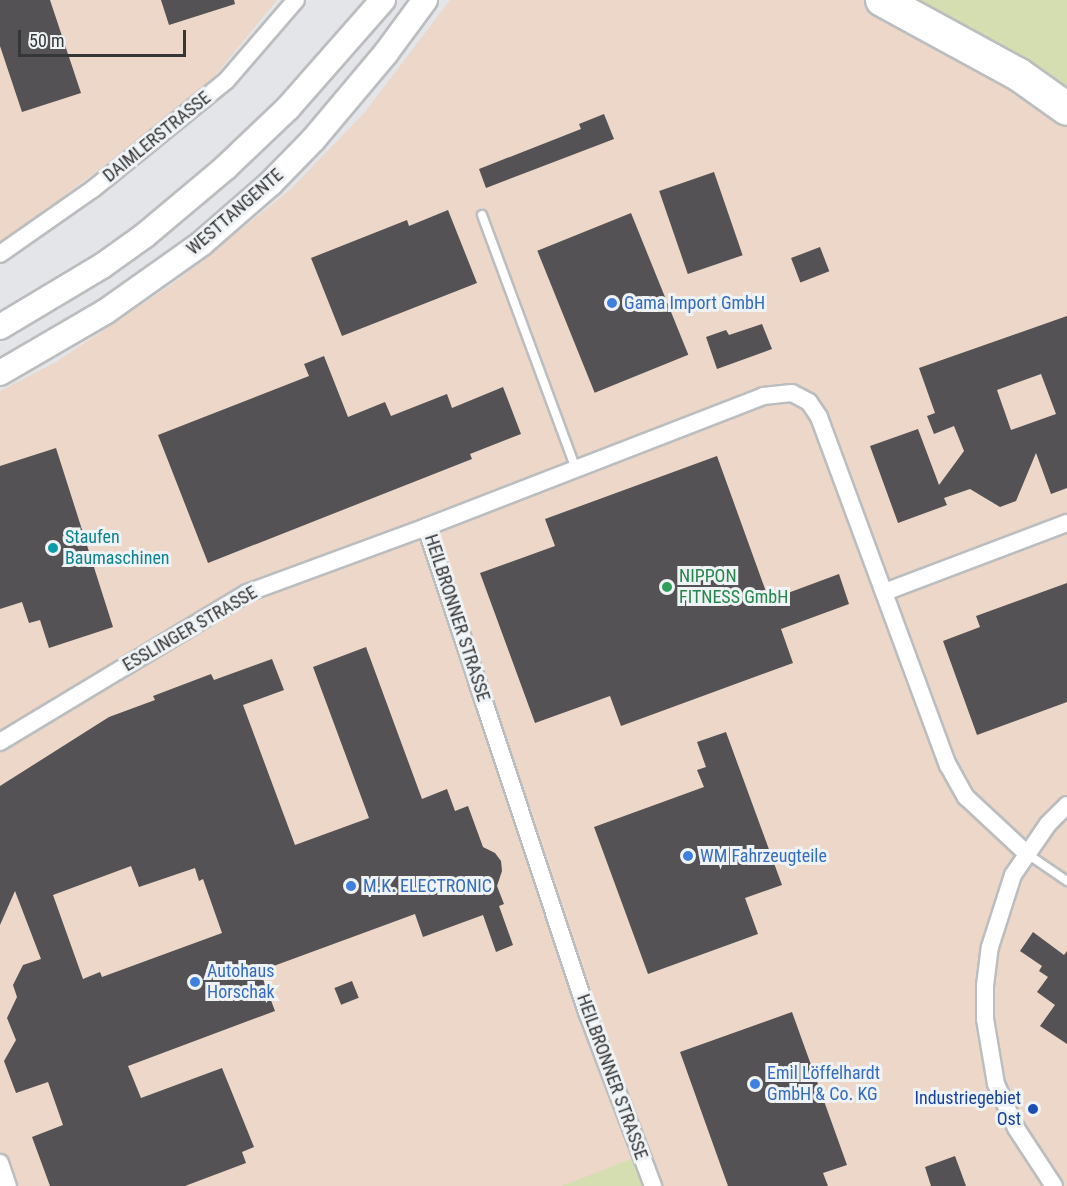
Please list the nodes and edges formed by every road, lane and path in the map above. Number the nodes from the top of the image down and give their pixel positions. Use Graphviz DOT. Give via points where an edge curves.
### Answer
graph roads {
  1 [pos="296,0"];
  2 [pos="383,0"];
  3 [pos="426,0"];
  4 [pos="882,0"];
  5 [pos="1067,109"];
  6 [pos="482,215"];
  7 [pos="0,254"];
  8 [pos="0,327"];
  9 [pos="0,373"];
  10 [pos="576,469"];
  11 [pos="1067,523"];
  12 [pos="426,527"];
  13 [pos="885,592"];
  14 [pos="0,742"];
  15 [pos="1067,805"];
  16 [pos="1026,853"];
  17 [pos="1067,881"];
  18 [pos="0,1163"];
  19 [pos="8,1186"];
  20 [pos="653,1186"];
  21 [pos="1054,1186"];
  1 -- 7 [label="street, DAIMLERSTRASSE" via="226,81 93,189"];
  2 -- 8 [label="main road" via="288,108 225,168 144,236"];
  3 -- 9 [label="main road, WESTTANGENTE" via="313,140 270,184 201,244 105,312"];
  4 -- 5 [label="highway" via="1018,74"];
  6 -- 10 [label="lane"];
  10 -- 12 [label="street, HEILBRONNER STRASSE"];
  10 -- 13 [label="street, HEILBRONNER STRASSE" via="763,396 792,393 809,402 819,417"];
  11 -- 13 [label="street"];
  12 -- 14 [label="street, ESSLINGER STRASSE" via="247,593"];
  12 -- 20 [label="street, HEILBRONNER STRASSE" via="587,1012"];
  13 -- 16 [label="street, HEILBRONNER STRASSE" via="943,755 966,797"];
  15 -- 16 [label="street"];
  16 -- 17 [label="lane"];
  16 -- 21 [label="street" via="1003,901 990,947 985,1019 996,1084 1016,1128"];
  18 -- 19 [label="street"];
}
